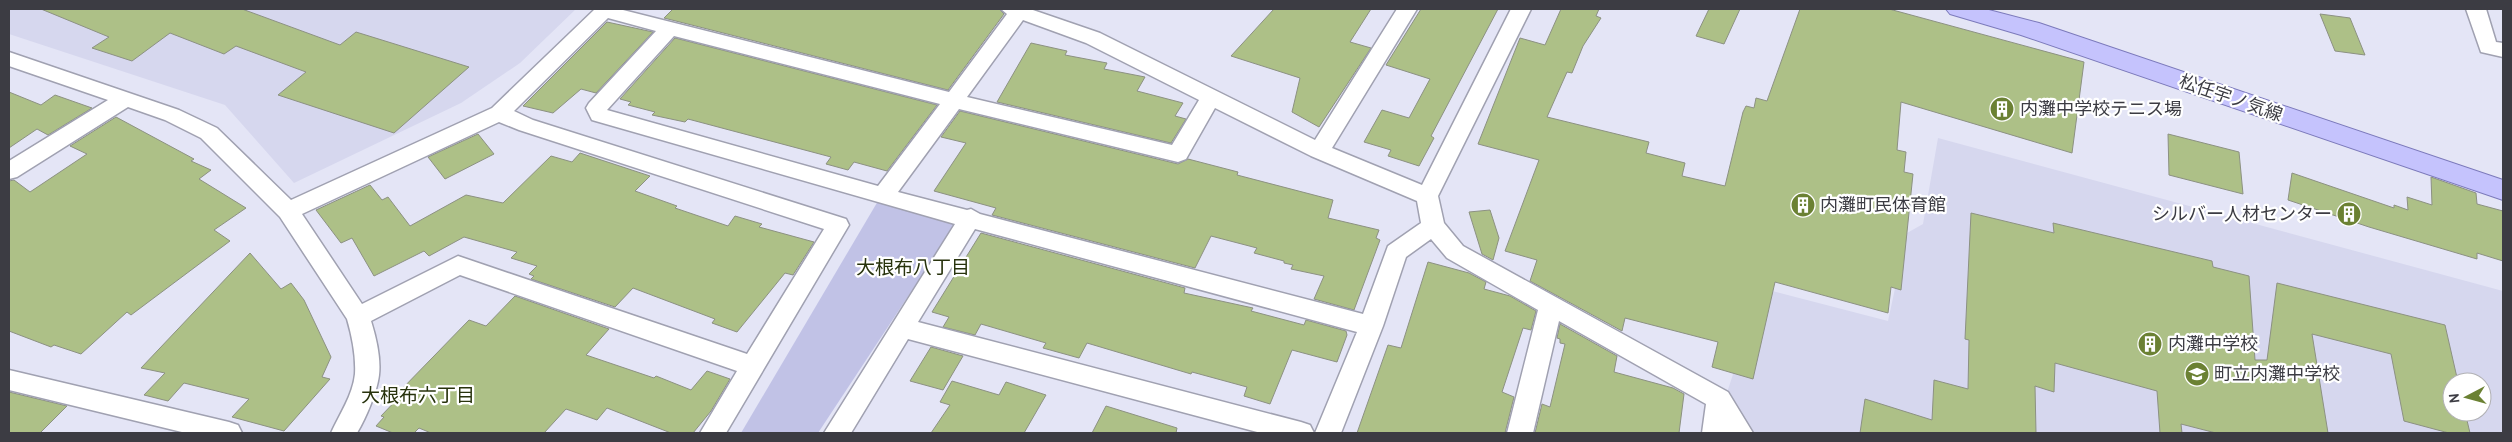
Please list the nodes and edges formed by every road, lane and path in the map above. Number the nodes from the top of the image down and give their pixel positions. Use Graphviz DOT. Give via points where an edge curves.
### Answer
graph roads {
  1 [pos="1407,9"];
  2 [pos="1521,9"];
  3 [pos="1958,9"];
  4 [pos="2476,9"];
  5 [pos="605,10"];
  6 [pos="1015,11"];
  7 [pos="670,28"];
  8 [pos="2503,50"];
  9 [pos="9,59"];
  10 [pos="1211,97"];
  11 [pos="124,100"];
  12 [pos="956,101"];
  13 [pos="499,113"];
  14 [pos="1319,151"];
  15 [pos="9,171"];
  16 [pos="2503,190"];
  17 [pos="883,196"];
  18 [pos="1427,196"];
  19 [pos="288,211"];
  20 [pos="971,218"];
  21 [pos="1433,226"];
  22 [pos="1551,307"];
  23 [pos="358,317"];
  24 [pos="1371,326"];
  25 [pos="902,328"];
  26 [pos="753,366"];
  27 [pos="9,380"];
  28 [pos="1719,399"];
  29 [pos="230,433"];
  30 [pos="344,433"];
  31 [pos="713,433"];
  32 [pos="837,433"];
  33 [pos="1302,433"];
  34 [pos="1328,433"];
  35 [pos="1520,433"];
  36 [pos="1715,433"];
  37 [pos="1740,433"];
  1 -- 14 [label="street"];
  2 -- 18 [label="street"];
  3 -- 16 [label="main road, 松任宇ノ気線" via="2030,29"];
  4 -- 8 [label="street" via="2488,47"];
  5 -- 7 [label="street"];
  5 -- 13 [label="street"];
  6 -- 10 [label="street" via="1093,38"];
  6 -- 12 [label="street"];
  7 -- 12 [label="street"];
  7 -- 17 [label="street" via="596,108 599,115"];
  9 -- 11 [label="street"];
  10 -- 12 [label="street" via="1178,154"];
  10 -- 14 [label="street"];
  11 -- 15 [label="street"];
  11 -- 19 [label="street" via="172,115 209,133"];
  12 -- 17 [label="street"];
  13 -- 19 [label="street"];
  13 -- 26 [label="street" via="526,125 838,225"];
  14 -- 18 [label="street"];
  17 -- 20 [label="street"];
  18 -- 21 [label="street"];
  19 -- 23 [label="street"];
  20 -- 24 [label="street"];
  20 -- 25 [label="street"];
  21 -- 22 [label="street" via="1455,252"];
  21 -- 24 [label="street" via="1396,252"];
  22 -- 28 [label="street"];
  22 -- 35 [label="street"];
  23 -- 26 [label="street" via="458,265"];
  23 -- 30 [label="street" via="364,337 366,375 353,417"];
  24 -- 34 [label="street"];
  25 -- 32 [label="street"];
  25 -- 33 [label="street"];
  26 -- 31 [label="street"];
  27 -- 29 [label="street"];
  28 -- 36 [label="street"];
  28 -- 37 [label="street"];
}
